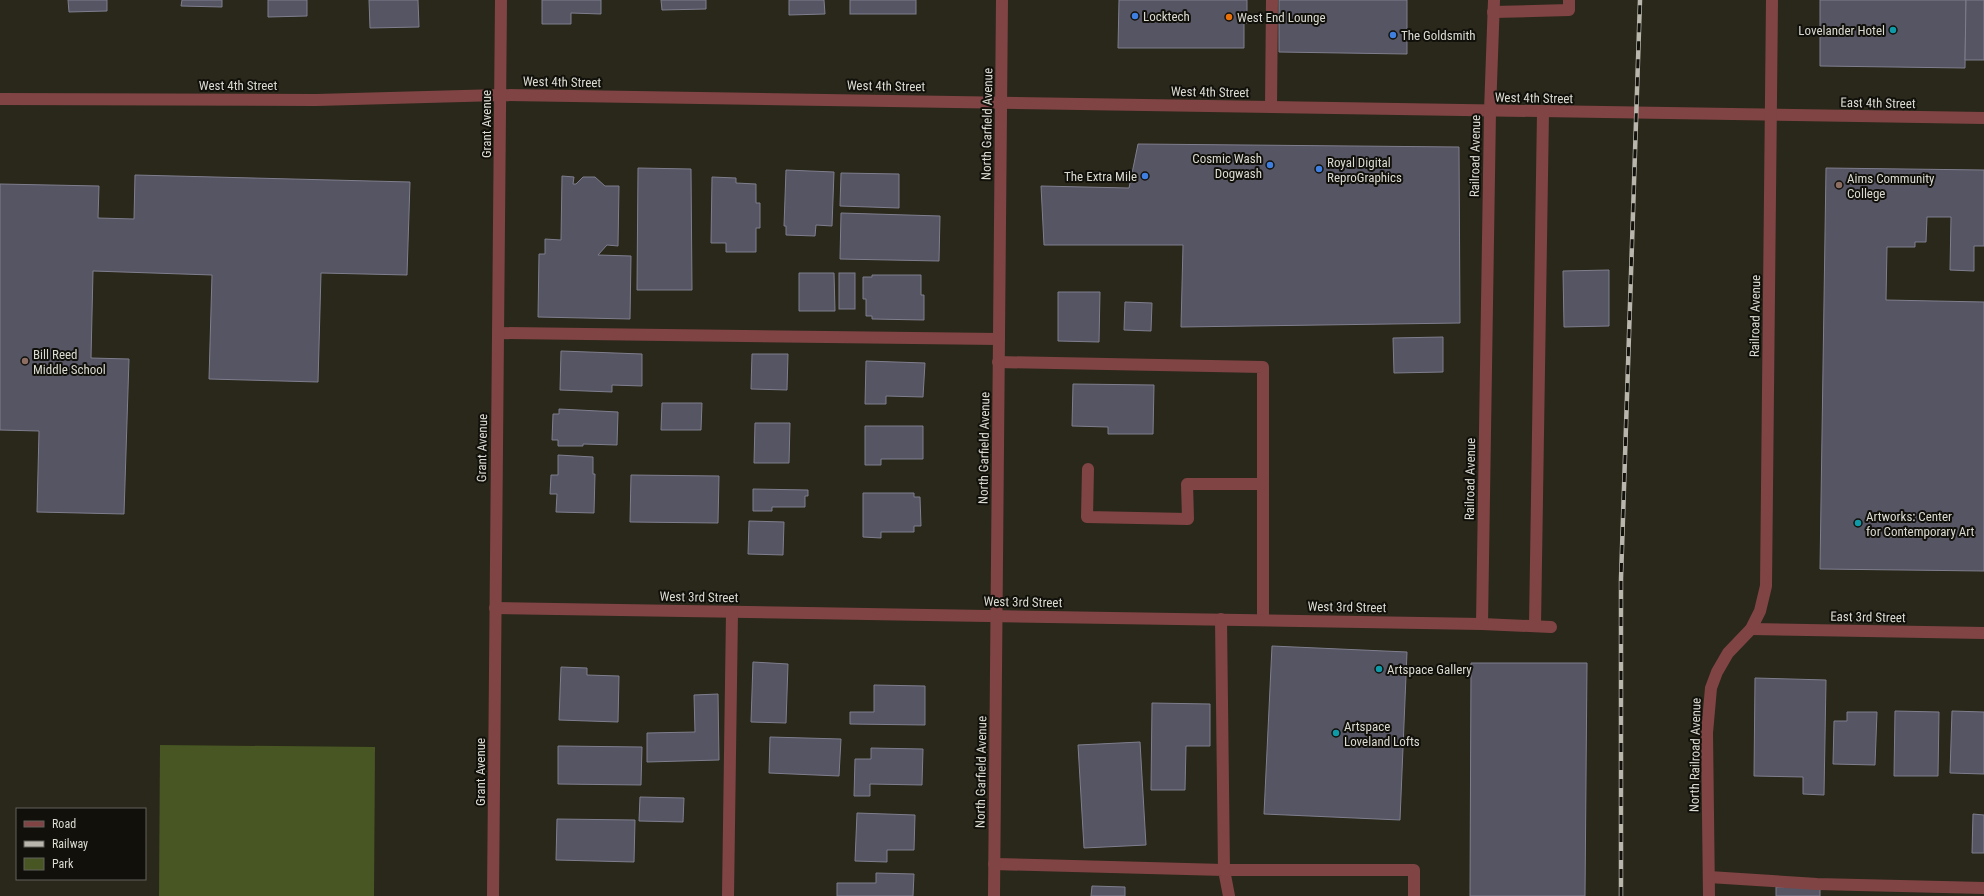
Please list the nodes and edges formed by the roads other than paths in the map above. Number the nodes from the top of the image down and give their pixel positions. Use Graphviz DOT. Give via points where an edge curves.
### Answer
graph roads {
  1 [pos="501,0"];
  2 [pos="1002,0"];
  3 [pos="1272,0"];
  4 [pos="1569,0"];
  5 [pos="1772,0"];
  6 [pos="1494,6"];
  7 [pos="500,95"];
  8 [pos="0,99"];
  9 [pos="1001,102"];
  10 [pos="1271,107"];
  11 [pos="1490,111"];
  12 [pos="1544,112"];
  13 [pos="1771,116"];
  14 [pos="1984,118"];
  15 [pos="498,333"];
  16 [pos="999,339"];
  17 [pos="998,362"];
  18 [pos="1088,469"];
  19 [pos="1263,484"];
  20 [pos="495,608"];
  21 [pos="732,612"];
  22 [pos="996,615"];
  23 [pos="1221,619"];
  24 [pos="1263,620"];
  25 [pos="1482,624"];
  26 [pos="1535,626"];
  27 [pos="1551,628"];
  28 [pos="1751,629"];
  29 [pos="1984,633"];
  30 [pos="994,864"];
  31 [pos="1224,870"];
  32 [pos="1709,877"];
  33 [pos="1984,888"];
  34 [pos="493,896"];
  35 [pos="728,896"];
  36 [pos="994,896"];
  37 [pos="1230,896"];
  38 [pos="1414,896"];
  39 [pos="1709,896"];
  1 -- 7 [label="street, Grant Avenue"];
  2 -- 9 [label="street, North Garfield Avenue"];
  3 -- 10 [label="street"];
  4 -- 6 [label="street" via="1569,10"];
  5 -- 13 [label="street, Railroad Avenue"];
  6 -- 11 [label="street, Railroad Avenue"];
  7 -- 8 [label="street, West 4th Street" via="316,100"];
  7 -- 9 [label="street, West 4th Street"];
  7 -- 15 [label="street, Grant Avenue"];
  9 -- 10 [label="street, West 4th Street"];
  9 -- 16 [label="street, North Garfield Avenue"];
  10 -- 11 [label="street, West 4th Street"];
  11 -- 12 [label="street, West 4th Street"];
  11 -- 25 [label="street, Railroad Avenue"];
  12 -- 13 [label="street, West 4th Street"];
  12 -- 26 [label="street"];
  13 -- 14 [label="street, East 4th Street"];
  13 -- 28 [label="street, Railroad Avenue" via="1766,586 1760,611"];
  15 -- 16 [label="street"];
  15 -- 20 [label="street, Grant Avenue"];
  16 -- 17 [label="street, North Garfield Avenue"];
  17 -- 19 [label="street" via="1263,367"];
  17 -- 22 [label="street, North Garfield Avenue"];
  18 -- 19 [label="street" via="1087,517 1188,519 1187,484"];
  19 -- 24 [label="street"];
  20 -- 21 [label="street, West 3rd Street"];
  20 -- 34 [label="street, Grant Avenue"];
  21 -- 22 [label="street, West 3rd Street"];
  21 -- 35 [label="street"];
  22 -- 23 [label="street, West 3rd Street"];
  22 -- 30 [label="street, North Garfield Avenue"];
  23 -- 24 [label="street, West 3rd Street"];
  23 -- 31 [label="street"];
  24 -- 25 [label="street, West 3rd Street"];
  25 -- 26 [label="street, West 3rd Street"];
  26 -- 27 [label="street, West 3rd Street"];
  28 -- 29 [label="street, East 3rd Street"];
  28 -- 32 [label="street, North Railroad Avenue" via="1728,653 1711,688 1707,733"];
  30 -- 31 [label="street"];
  30 -- 36 [label="street, North Garfield Avenue"];
  31 -- 37 [label="street"];
  31 -- 38 [label="street" via="1414,870"];
  32 -- 33 [label="street" via="1817,884"];
  32 -- 39 [label="street, North Railroad Avenue"];
}
